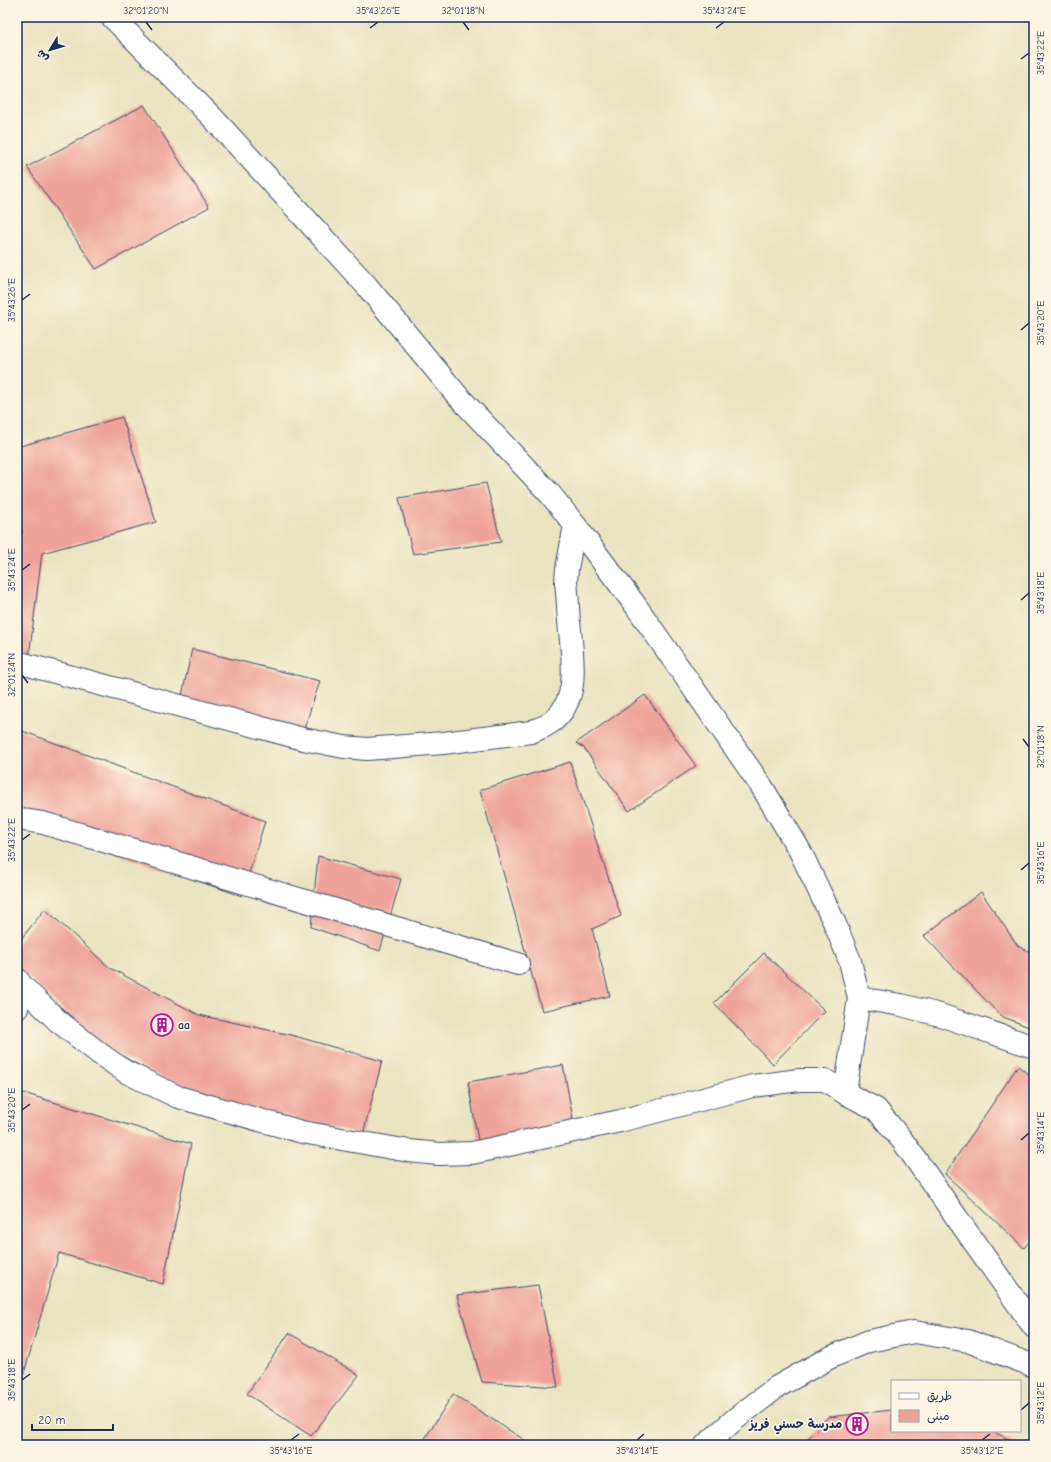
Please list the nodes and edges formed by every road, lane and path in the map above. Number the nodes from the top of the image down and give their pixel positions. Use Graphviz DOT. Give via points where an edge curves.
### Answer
graph roads {
  1 [pos="112,17"];
  2 [pos="575,525"];
  3 [pos="17,662"];
  4 [pos="17,819"];
  5 [pos="518,964"];
  6 [pos="20,982"];
  7 [pos="859,998"];
  8 [pos="17,1008"];
  9 [pos="1034,1047"];
  10 [pos="845,1093"];
  11 [pos="1034,1327"];
  12 [pos="1034,1366"];
  13 [pos="706,1445"];
  1 -- 2 [label="street" via="211,116 366,285 456,394 550,494"];
  2 -- 3 [label="street" via="566,582 573,659 571,691 562,712 543,727 530,732 443,743 367,749 344,747"];
  2 -- 7 [label="street" via="636,606 762,787 800,851 835,924 850,961"];
  4 -- 5 [label="street" via="43,823"];
  6 -- 8 [label="street"];
  6 -- 10 [label="street" via="58,1020 100,1054 126,1072 178,1097 302,1132 409,1151 439,1154 472,1153 620,1121 753,1086 799,1080 825,1080"];
  7 -- 9 [label="street" via="940,1015"];
  7 -- 10 [label="street"];
  10 -- 11 [label="street" via="876,1110 902,1140"];
  12 -- 13 [label="street" via="968,1341 914,1332 869,1342 829,1358 777,1387"];
}
